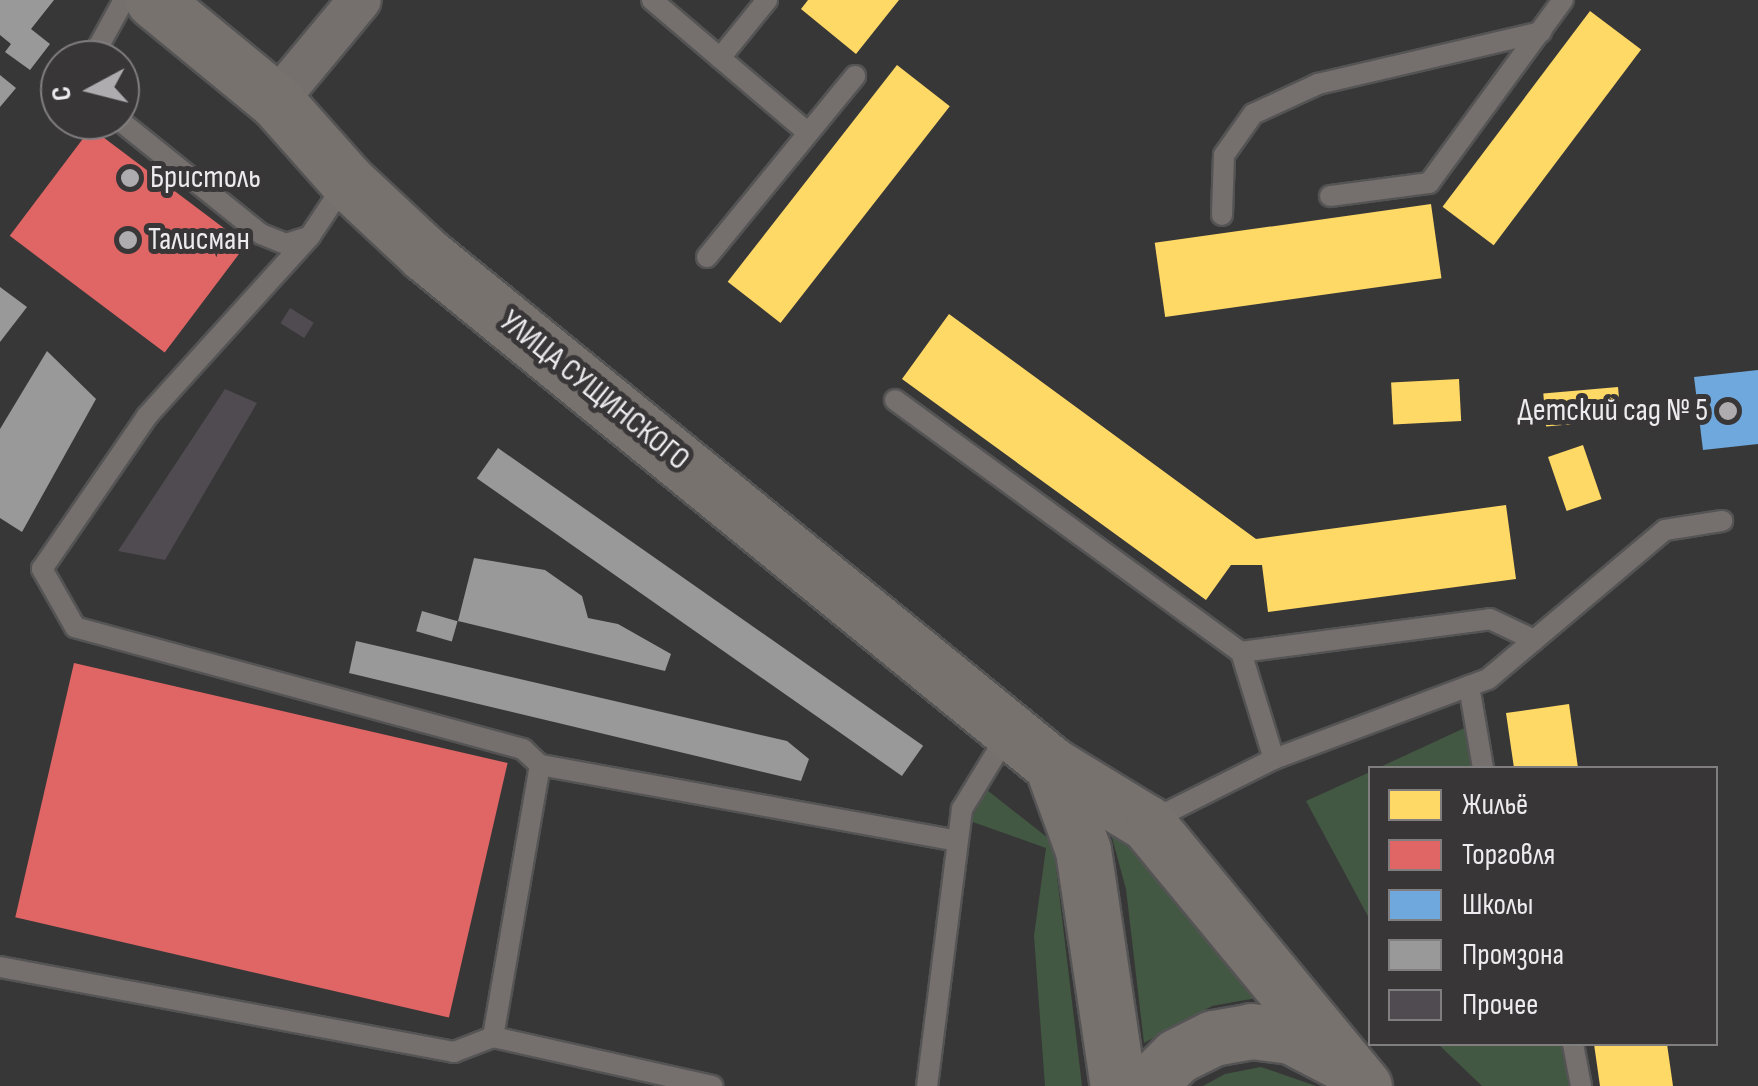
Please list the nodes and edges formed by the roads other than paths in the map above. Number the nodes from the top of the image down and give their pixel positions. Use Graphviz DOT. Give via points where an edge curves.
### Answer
graph roads {
  1 [pos="124,0"];
  2 [pos="153,0"];
  3 [pos="360,0"];
  4 [pos="652,0"];
  5 [pos="767,0"];
  6 [pos="1563,0"];
  7 [pos="1541,32"];
  8 [pos="102,40"];
  9 [pos="720,58"];
  10 [pos="855,76"];
  11 [pos="276,100"];
  12 [pos="808,134"];
  13 [pos="140,137"];
  14 [pos="347,181"];
  15 [pos="1330,196"];
  16 [pos="1222,216"];
  17 [pos="310,236"];
  18 [pos="708,257"];
  19 [pos="895,400"];
  20 [pos="1722,521"];
  21 [pos="1534,640"];
  22 [pos="1241,652"];
  23 [pos="1469,686"];
  24 [pos="1010,730"];
  25 [pos="1274,759"];
  26 [pos="540,766"];
  27 [pos="1052,766"];
  28 [pos="1483,766"];
  29 [pos="1147,823"];
  30 [pos="957,841"];
  31 [pos="0,967"];
  32 [pos="493,1038"];
  33 [pos="1573,1046"];
  34 [pos="1362,1082"];
  35 [pos="713,1086"];
  36 [pos="927,1086"];
  37 [pos="1118,1086"];
  38 [pos="1148,1086"];
  39 [pos="1581,1086"];
  1 -- 8 [label="lane"];
  2 -- 11 [label="street, УЛИЦА СУЩИНСКОГО"];
  3 -- 11 [label="street"];
  4 -- 9 [label="lane"];
  5 -- 9 [label="lane"];
  6 -- 7 [label="lane"];
  7 -- 15 [label="lane" via="1428,183"];
  7 -- 16 [label="lane" via="1318,84 1253,114 1224,155"];
  9 -- 12 [label="lane"];
  10 -- 12 [label="lane"];
  11 -- 14 [label="street, УЛИЦА СУЩИНСКОГО"];
  12 -- 18 [label="lane"];
  13 -- 17 [label="lane" via="261,234 286,244"];
  14 -- 17 [label="lane"];
  14 -- 24 [label="street, УЛИЦА СУЩИНСКОГО" via="426,254"];
  17 -- 26 [label="lane" via="147,416 42,569 75,626 524,749"];
  19 -- 22 [label="lane"];
  20 -- 21 [label="lane" via="1665,530"];
  21 -- 22 [label="lane" via="1490,618"];
  21 -- 23 [label="lane" via="1488,679"];
  22 -- 25 [label="lane"];
  23 -- 25 [label="lane"];
  23 -- 28 [label="lane"];
  24 -- 27 [label="street, УЛИЦА СУЩИНСКОГО"];
  24 -- 30 [label="lane" via="962,809"];
  25 -- 29 [label="lane"];
  26 -- 30 [label="lane"];
  26 -- 32 [label="lane"];
  27 -- 29 [label="street, УЛИЦА СУЩИНСКОГО"];
  27 -- 37 [label="street" via="1083,850"];
  29 -- 34 [label="street, УЛИЦА СУЩИНСКОГО"];
  30 -- 36 [label="lane"];
  31 -- 32 [label="lane" via="454,1052"];
  32 -- 35 [label="lane"];
  33 -- 39 [label="lane"];
  34 -- 38 [label="street" via="1332,1054 1291,1036 1251,1031 1213,1038 1177,1056"];
}
